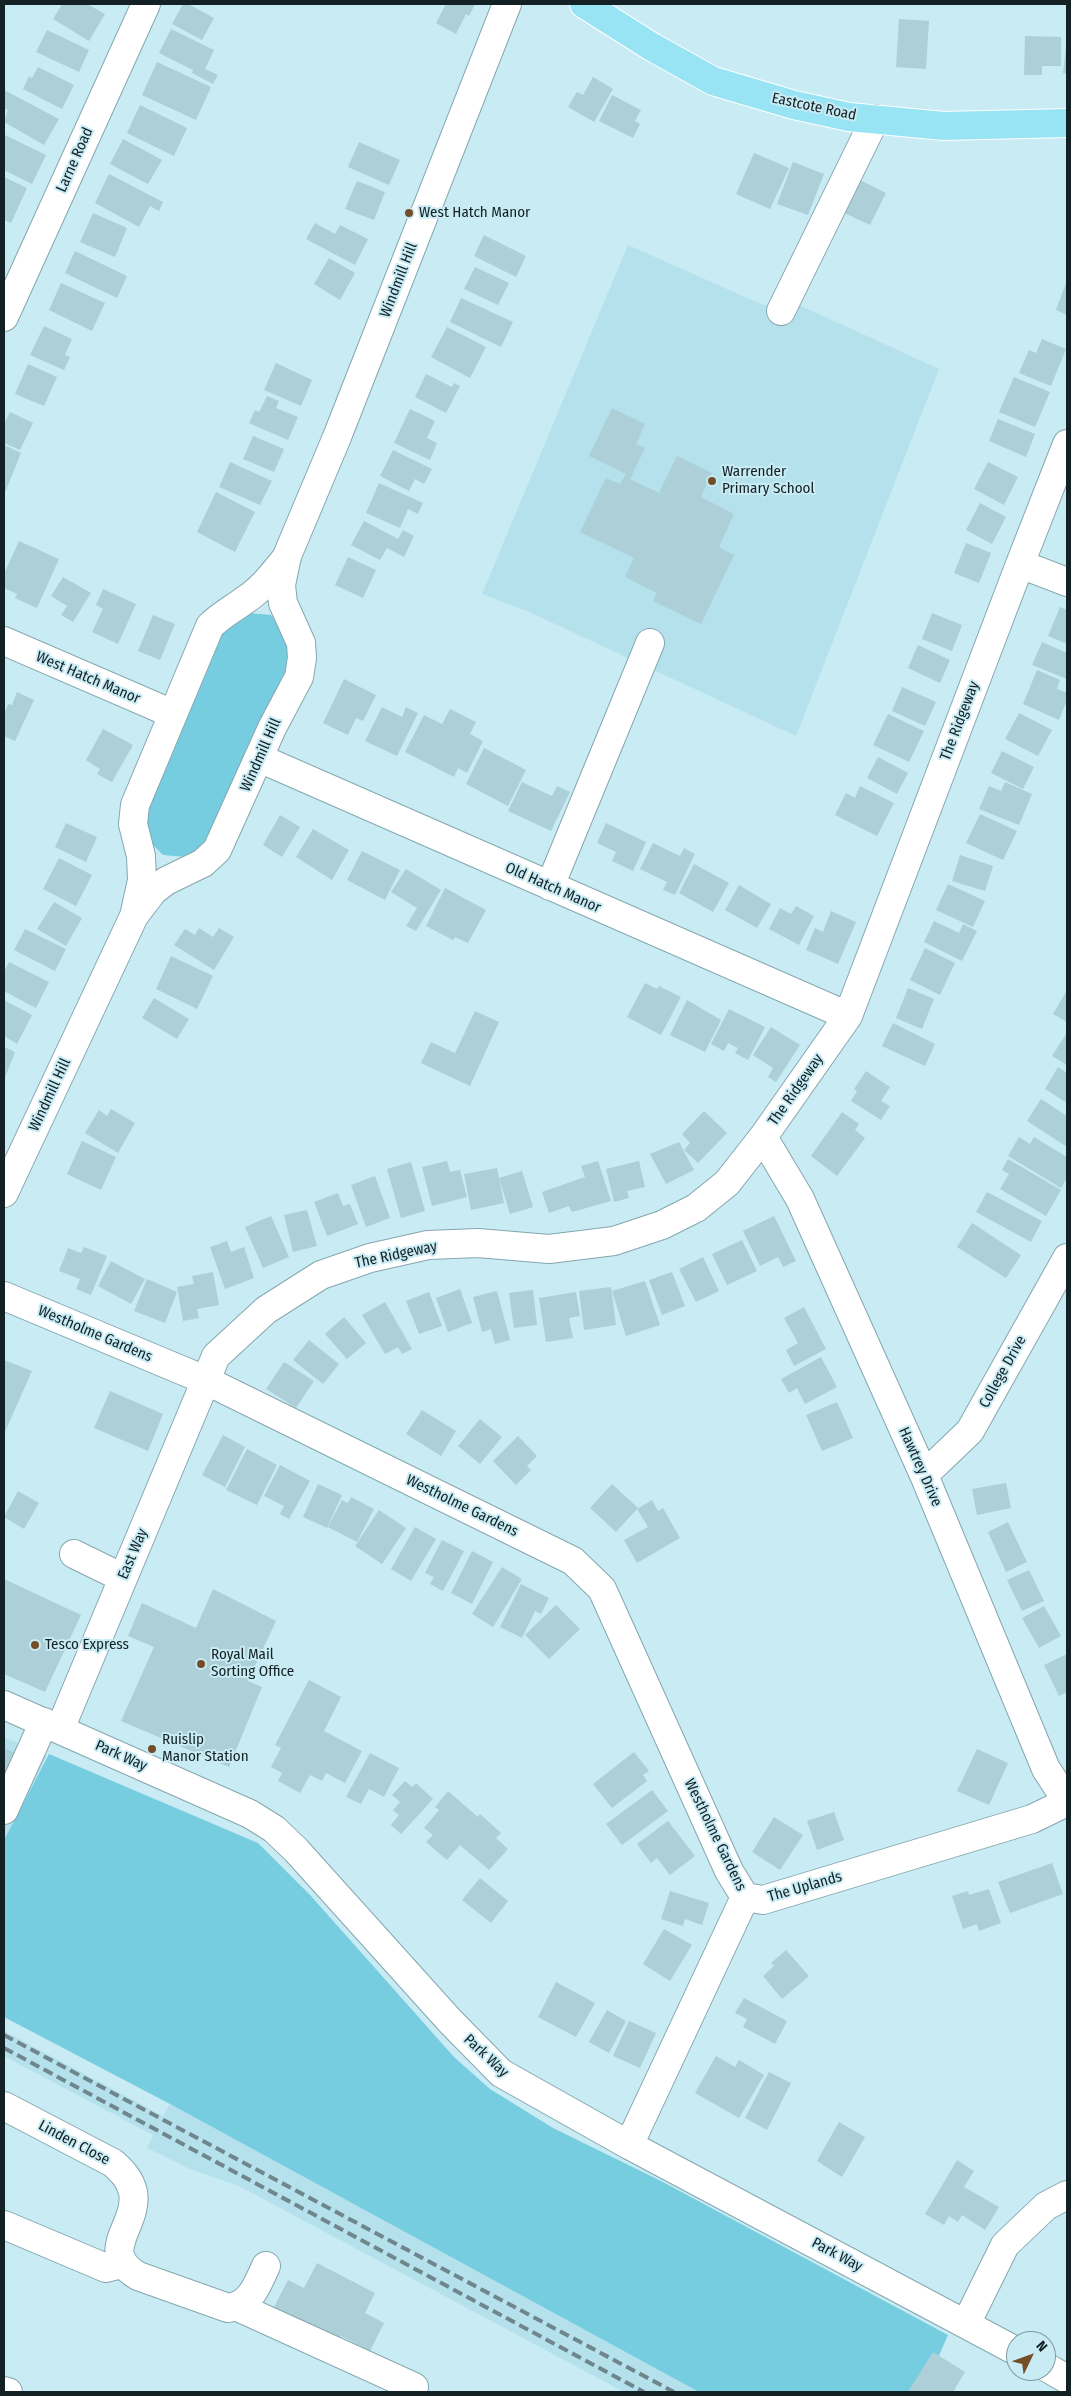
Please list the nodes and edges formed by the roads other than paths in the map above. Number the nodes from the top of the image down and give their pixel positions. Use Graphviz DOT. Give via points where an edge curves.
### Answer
graph roads {
  1 [pos="146,4"];
  2 [pos="507,4"];
  3 [pos="584,4"];
  4 [pos="875,119"];
  5 [pos="1067,123"];
  6 [pos="781,311"];
  7 [pos="4,317"];
  8 [pos="1067,444"];
  9 [pos="287,556"];
  10 [pos="1020,564"];
  11 [pos="1067,582"];
  12 [pos="4,641"];
  13 [pos="650,643"];
  14 [pos="173,714"];
  15 [pos="259,758"];
  16 [pos="550,886"];
  17 [pos="134,916"];
  18 [pos="848,1016"];
  19 [pos="763,1137"];
  20 [pos="10,1163"];
  21 [pos="4,1193"];
  22 [pos="1067,1258"];
  23 [pos="4,1296"];
  24 [pos="205,1380"];
  25 [pos="924,1475"];
  26 [pos="74,1554"];
  27 [pos="123,1578"];
  28 [pos="4,1705"];
  29 [pos="52,1725"];
  30 [pos="1067,1802"];
  31 [pos="4,1810"];
  32 [pos="745,1897"];
  33 [pos="4,2106"];
  34 [pos="629,2145"];
  35 [pos="1067,2195"];
  36 [pos="4,2225"];
  37 [pos="122,2264"];
  38 [pos="266,2266"];
  39 [pos="238,2307"];
  40 [pos="966,2324"];
  41 [pos="1006,2346"];
  42 [pos="1056,2373"];
  43 [pos="1067,2379"];
  44 [pos="414,2387"];
  45 [pos="4,2390"];
  46 [pos="8,2392"];
  1 -- 7 [label="street, Larne Road"];
  2 -- 9 [label="street, Windmill Hill"];
  3 -- 4 [label="main road, Eastcote Road" via="713,81 794,105"];
  4 -- 5 [label="main road, Eastcote Road" via="944,126"];
  4 -- 6 [label="street"];
  8 -- 10 [label="street, The Ridgeway"];
  9 -- 14 [label="street, Windmill Hill" via="260,588 210,626"];
  9 -- 15 [label="street, Windmill Hill" via="282,585 283,603 301,643 302,658 299,677"];
  10 -- 11 [label="street"];
  10 -- 18 [label="street, The Ridgeway"];
  12 -- 14 [label="street, West Hatch Manor"];
  13 -- 16 [label="street"];
  14 -- 17 [label="street, Windmill Hill" via="135,805 133,824 141,856 142,880"];
  15 -- 16 [label="street, Old Hatch Manor"];
  15 -- 17 [label="street, Windmill Hill" via="217,850 203,863 153,891"];
  16 -- 18 [label="street, Old Hatch Manor"];
  17 -- 20 [label="street, Windmill Hill"];
  18 -- 19 [label="street, The Ridgeway"];
  19 -- 24 [label="street, The Ridgeway" via="727,1183 696,1208 662,1225 614,1241 549,1248 478,1243 428,1245 370,1258 321,1275 266,1310 216,1356"];
  19 -- 25 [label="street, Hawtrey Drive" via="800,1200"];
  20 -- 21 [label="street, Windmill Hill"];
  22 -- 25 [label="street, College Drive" via="970,1430"];
  23 -- 24 [label="street, Westholme Gardens"];
  24 -- 27 [label="street, East Way"];
  24 -- 32 [label="street, Westholme Gardens" via="573,1561 602,1588 729,1871"];
  25 -- 30 [label="street, Hawtrey Drive" via="1046,1769"];
  26 -- 27 [label="street"];
  27 -- 29 [label="street, East Way"];
  28 -- 29 [label="street, Park Way"];
  29 -- 31 [label="street, East Way"];
  29 -- 34 [label="street, Park Way" via="250,1814 274,1829 501,2073"];
  30 -- 32 [label="street, The Uplands" via="1032,1819 763,1900"];
  32 -- 34 [label="street, The Uplands"];
  33 -- 37 [label="street, Linden Close" via="114,2163 126,2176 133,2203 120,2245"];
  34 -- 40 [label="street, Park Way"];
  35 -- 40 [label="street" via="1046,2206 1005,2245"];
  36 -- 37 [label="street" via="106,2268"];
  37 -- 39 [label="street" via="138,2276 217,2305"];
  38 -- 39 [label="street" via="255,2290"];
  39 -- 44 [label="street"];
  40 -- 41 [label="street, Park Way"];
  42 -- 43 [label="street"];
  45 -- 46 [label="street"];
}
